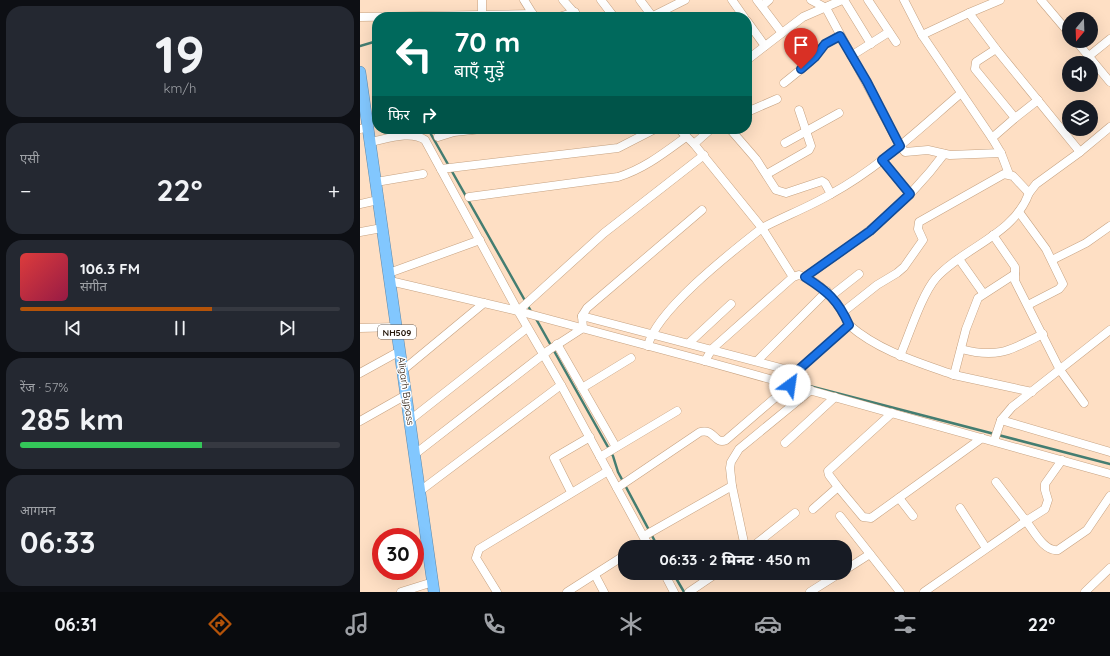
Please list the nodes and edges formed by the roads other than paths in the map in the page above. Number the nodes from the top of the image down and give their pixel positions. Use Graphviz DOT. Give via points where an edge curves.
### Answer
graph roads {
  1 [pos="482,0"];
  2 [pos="524,0"];
  3 [pos="563,0"];
  4 [pos="601,0"];
  5 [pos="640,0"];
  6 [pos="685,0"];
  7 [pos="732,0"];
  8 [pos="769,0"];
  9 [pos="811,0"];
  10 [pos="843,0"];
  11 [pos="868,0"];
  12 [pos="904,0"];
  13 [pos="1000,0"];
  14 [pos="1041,0"];
  15 [pos="759,3"];
  16 [pos="826,8"];
  17 [pos="482,12"];
  18 [pos="531,12"];
  19 [pos="575,12"];
  20 [pos="610,12"];
  21 [pos="648,12"];
  22 [pos="662,12"];
  23 [pos="740,12"];
  24 [pos="969,13"];
  25 [pos="360,17"];
  26 [pos="372,17"];
  27 [pos="1062,24"];
  28 [pos="752,28"];
  29 [pos="889,32"];
  30 [pos="782,33"];
  31 [pos="922,35"];
  32 [pos="840,36"];
  33 [pos="1110,39"];
  34 [pos="896,42"];
  35 [pos="871,44"];
  36 [pos="765,46"];
  37 [pos="1082,48"];
  38 [pos="996,49"];
  39 [pos="752,56"];
  40 [pos="852,56"];
  41 [pos="1089,56"];
  42 [pos="1098,67"];
  43 [pos="360,72"];
  44 [pos="1110,82"];
  45 [pos="784,83"];
  46 [pos="960,94"];
  47 [pos="777,99"];
  48 [pos="1038,100"];
  49 [pos="752,110"];
  50 [pos="799,110"];
  51 [pos="839,113"];
  52 [pos="1015,118"];
  53 [pos="1110,127"];
  54 [pos="364,128"];
  55 [pos="806,130"];
  56 [pos="448,134"];
  57 [pos="645,134"];
  58 [pos="684,134"];
  59 [pos="705,134"];
  60 [pos="734,134"];
  61 [pos="438,137"];
  62 [pos="686,137"];
  63 [pos="992,138"];
  64 [pos="370,142"];
  65 [pos="785,142"];
  66 [pos="694,144"];
  67 [pos="900,146"];
  68 [pos="1080,152"];
  69 [pos="1001,153"];
  70 [pos="944,154"];
  71 [pos="704,155"];
  72 [pos="882,160"];
  73 [pos="446,168"];
  74 [pos="422,174"];
  75 [pos="767,174"];
  76 [pos="1009,174"];
  77 [pos="376,182"];
  78 [pos="1029,193"];
  79 [pos="831,194"];
  80 [pos="910,194"];
  81 [pos="469,197"];
  82 [pos="378,200"];
  83 [pos="360,204"];
  84 [pos="702,210"];
  85 [pos="1019,212"];
  86 [pos="1110,226"];
  87 [pos="382,228"];
  88 [pos="762,228"];
  89 [pos="360,232"];
  90 [pos="993,236"];
  91 [pos="480,240"];
  92 [pos="959,259"];
  93 [pos="1052,260"];
  94 [pos="859,274"];
  95 [pos="1015,274"];
  96 [pos="389,277"];
  97 [pos="793,277"];
  98 [pos="805,277"];
  99 [pos="983,293"];
  100 [pos="829,294"];
  101 [pos="484,303"];
  102 [pos="731,304"];
  103 [pos="1028,304"];
  104 [pos="518,311"];
  105 [pos="843,312"];
  106 [pos="583,322"];
  107 [pos="849,325"];
  108 [pos="396,327"];
  109 [pos="360,328"];
  110 [pos="528,328"];
  111 [pos="1110,331"];
  112 [pos="1043,334"];
  113 [pos="650,340"];
  114 [pos="690,344"];
  115 [pos="551,349"];
  116 [pos="712,349"];
  117 [pos="961,349"];
  118 [pos="400,352"];
  119 [pos="900,356"];
  120 [pos="631,358"];
  121 [pos="705,361"];
  122 [pos="757,361"];
  123 [pos="403,370"];
  124 [pos="1060,370"];
  125 [pos="360,373"];
  126 [pos="954,375"];
  127 [pos="793,378"];
  128 [pos="561,385"];
  129 [pos="582,388"];
  130 [pos="811,390"];
  131 [pos="1032,392"];
  132 [pos="406,395"];
  133 [pos="835,397"];
  134 [pos="1084,403"];
  135 [pos="677,410"];
  136 [pos="892,413"];
  137 [pos="410,420"];
  138 [pos="360,421"];
  139 [pos="1000,423"];
  140 [pos="590,437"];
  141 [pos="982,438"];
  142 [pos="995,439"];
  143 [pos="785,443"];
  144 [pos="608,452"];
  145 [pos="1110,452"];
  146 [pos="414,454"];
  147 [pos="1062,460"];
  148 [pos="608,471"];
  149 [pos="1110,474"];
  150 [pos="996,482"];
  151 [pos="622,485"];
  152 [pos="732,486"];
  153 [pos="838,487"];
  154 [pos="420,491"];
  155 [pos="571,492"];
  156 [pos="1110,496"];
  157 [pos="899,498"];
  158 [pos="960,508"];
  159 [pos="813,509"];
  160 [pos="795,513"];
  161 [pos="840,516"];
  162 [pos="913,516"];
  163 [pos="1026,521"];
  164 [pos="648,538"];
  165 [pos="744,540"];
  166 [pos="761,540"];
  167 [pos="986,548"];
  168 [pos="870,554"];
  169 [pos="618,560"];
  170 [pos="852,566"];
  171 [pos="1110,568"];
  172 [pos="594,575"];
  173 [pos="668,580"];
  174 [pos="707,580"];
  175 [pos="829,580"];
  176 [pos="434,587"];
  177 [pos="401,592"];
  178 [pos="497,592"];
  179 [pos="567,592"];
  180 [pos="604,592"];
  181 [pos="674,592"];
  182 [pos="689,592"];
  183 [pos="810,592"];
  184 [pos="900,592"];
  185 [pos="924,592"];
  186 [pos="1085,592"];
  1 -- 17 [label="street"];
  2 -- 18 [label="street"];
  3 -- 19 [label="street"];
  4 -- 20 [label="street"];
  5 -- 21 [label="street"];
  6 -- 22 [label="street"];
  7 -- 23 [label="street"];
  8 -- 15 [label="street"];
  9 -- 16 [label="street"];
  10 -- 16 [label="street"];
  10 -- 35 [label="street"];
  11 -- 29 [label="street"];
  12 -- 31 [label="street"];
  13 -- 24 [label="street"];
  14 -- 27 [label="street"];
  15 -- 30 [label="street"];
  16 -- 30 [label="street" via="803,17"];
  16 -- 32 [label="street"];
  24 -- 31 [label="street"];
  24 -- 38 [label="street"];
  25 -- 26 [label="street"];
  28 -- 36 [label="street"];
  29 -- 34 [label="street"];
  29 -- 35 [label="street"];
  30 -- 36 [label="street"];
  31 -- 46 [label="street"];
  32 -- 40 [label="street"];
  32 -- 45 [label="street" via="825,44 810,62"];
  33 -- 41 [label="street"];
  35 -- 40 [label="street"];
  36 -- 39 [label="street"];
  37 -- 41 [label="street"];
  38 -- 48 [label="street"];
  38 -- 52 [label="street" via="976,62 974,69"];
  40 -- 67 [label="street"];
  42 -- 44 [label="street"];
  43 -- 54 [label="highway, Aligarh Bypass / NH509"];
  46 -- 63 [label="street"];
  46 -- 67 [label="street"];
  47 -- 49 [label="street"];
  48 -- 52 [label="street"];
  48 -- 68 [label="street"];
  50 -- 55 [label="street"];
  51 -- 55 [label="street"];
  52 -- 63 [label="street"];
  53 -- 68 [label="street"];
  54 -- 64 [label="highway, Aligarh Bypass / NH509"];
  55 -- 65 [label="street"];
  55 -- 75 [label="street" via="810,143 809,150"];
  56 -- 61 [label="street"];
  57 -- 73 [label="street" via="618,148"];
  58 -- 62 [label="street"];
  59 -- 66 [label="street"];
  60 -- 75 [label="street"];
  62 -- 66 [label="street"];
  62 -- 81 [label="street" via="643,167 618,177"];
  63 -- 69 [label="street"];
  64 -- 73 [label="street" via="420,136"];
  64 -- 77 [label="highway, Aligarh Bypass / NH509"];
  66 -- 71 [label="street"];
  67 -- 70 [label="street" via="908,153 928,150"];
  67 -- 72 [label="street"];
  68 -- 78 [label="street" via="1036,184"];
  69 -- 70 [label="street"];
  69 -- 76 [label="street"];
  70 -- 80 [label="street" via="922,183"];
  71 -- 88 [label="street"];
  71 -- 104 [label="street" via="604,233"];
  72 -- 79 [label="street"];
  72 -- 80 [label="street"];
  73 -- 91 [label="street"];
  74 -- 77 [label="street"];
  75 -- 79 [label="street" via="776,190 781,193 819,181 825,183"];
  76 -- 78 [label="street"];
  76 -- 105 [label="street" via="1004,174 919,222 918,229 923,240 904,267"];
  77 -- 82 [label="highway, Aligarh Bypass / NH509"];
  78 -- 85 [label="street"];
  79 -- 88 [label="street"];
  80 -- 98 [label="street" via="870,231"];
  82 -- 83 [label="street"];
  82 -- 87 [label="highway, Aligarh Bypass / NH509"];
  84 -- 106 [label="street" via="587,308"];
  85 -- 90 [label="street"];
  85 -- 93 [label="street"];
  86 -- 93 [label="street" via="1086,243"];
  87 -- 89 [label="street"];
  87 -- 96 [label="highway, Aligarh Bypass / NH509"];
  88 -- 97 [label="street"];
  88 -- 113 [label="street" via="696,284 672,309"];
  90 -- 92 [label="street"];
  90 -- 95 [label="street" via="1015,267"];
  91 -- 96 [label="street"];
  91 -- 104 [label="street"];
  92 -- 99 [label="street"];
  92 -- 119 [label="street" via="935,279"];
  93 -- 103 [label="street" via="1062,280 1062,287"];
  94 -- 100 [label="street"];
  95 -- 99 [label="street"];
  95 -- 103 [label="street" via="1015,281"];
  96 -- 101 [label="street"];
  96 -- 108 [label="highway, Aligarh Bypass / NH509"];
  97 -- 98 [label="street"];
  97 -- 116 [label="street"];
  98 -- 100 [label="street"];
  99 -- 117 [label="street" via="974,305"];
  100 -- 105 [label="street"];
  100 -- 122 [label="street"];
  101 -- 104 [label="street"];
  101 -- 123 [label="street"];
  102 -- 114 [label="street"];
  103 -- 112 [label="street"];
  104 -- 106 [label="street"];
  104 -- 110 [label="street"];
  105 -- 107 [label="street"];
  106 -- 113 [label="street"];
  106 -- 113 [label="street"];
  106 -- 115 [label="street"];
  107 -- 119 [label="street" via="862,336"];
  107 -- 127 [label="street"];
  108 -- 109 [label="street"];
  108 -- 118 [label="highway, Aligarh Bypass / NH509"];
  110 -- 115 [label="street"];
  110 -- 137 [label="street"];
  111 -- 124 [label="street"];
  112 -- 117 [label="street" via="1014,348 991,354 978,354"];
  112 -- 124 [label="street"];
  113 -- 114 [label="street"];
  113 -- 121 [label="street"];
  114 -- 116 [label="street"];
  115 -- 128 [label="street"];
  115 -- 129 [label="street"];
  115 -- 146 [label="street"];
  116 -- 121 [label="street"];
  116 -- 122 [label="street"];
  117 -- 126 [label="street"];
  118 -- 123 [label="highway, Aligarh Bypass / NH509"];
  118 -- 125 [label="street"];
  119 -- 126 [label="street"];
  120 -- 129 [label="street"];
  121 -- 127 [label="street"];
  122 -- 127 [label="street"];
  123 -- 132 [label="highway, Aligarh Bypass / NH509"];
  124 -- 131 [label="street"];
  124 -- 134 [label="street"];
  126 -- 131 [label="street"];
  127 -- 130 [label="street"];
  127 -- 151 [label="street" via="726,440 722,442 711,433 700,432"];
  128 -- 140 [label="street"];
  128 -- 154 [label="street"];
  129 -- 144 [label="street"];
  130 -- 133 [label="street"];
  130 -- 152 [label="street" via="734,455 730,468"];
  131 -- 139 [label="street" via="1012,407"];
  132 -- 137 [label="highway, Aligarh Bypass / NH509"];
  132 -- 138 [label="street"];
  133 -- 136 [label="street"];
  133 -- 143 [label="street"];
  135 -- 144 [label="street"];
  136 -- 141 [label="street"];
  136 -- 153 [label="street" via="828,471"];
  137 -- 146 [label="highway, Aligarh Bypass / NH509"];
  139 -- 142 [label="street"];
  139 -- 145 [label="street"];
  140 -- 144 [label="street"];
  140 -- 155 [label="street" via="554,458"];
  141 -- 142 [label="street"];
  141 -- 157 [label="street"];
  142 -- 147 [label="street"];
  144 -- 148 [label="street"];
  146 -- 154 [label="highway, Aligarh Bypass / NH509"];
  147 -- 149 [label="street"];
  147 -- 163 [label="street" via="1045,484 1048,500 1045,509"];
  148 -- 151 [label="street"];
  148 -- 155 [label="street"];
  150 -- 163 [label="street"];
  151 -- 164 [label="street"];
  152 -- 164 [label="street"];
  152 -- 165 [label="street"];
  153 -- 157 [label="street" via="867,519"];
  153 -- 159 [label="street"];
  154 -- 176 [label="highway, Aligarh Bypass / NH509"];
  155 -- 178 [label="street" via="479,549 476,558"];
  156 -- 163 [label="street" via="1087,530 1058,550 1046,548"];
  157 -- 162 [label="street"];
  158 -- 167 [label="street"];
  160 -- 166 [label="street"];
  161 -- 168 [label="street"];
  163 -- 167 [label="street"];
  167 -- 185 [label="street"];
  168 -- 170 [label="street"];
  168 -- 184 [label="street"];
  169 -- 172 [label="street"];
  171 -- 186 [label="street"];
  172 -- 179 [label="street"];
  172 -- 180 [label="street"];
  173 -- 181 [label="street"];
  174 -- 182 [label="street"];
  175 -- 183 [label="street"];
  176 -- 177 [label="street"];
}
